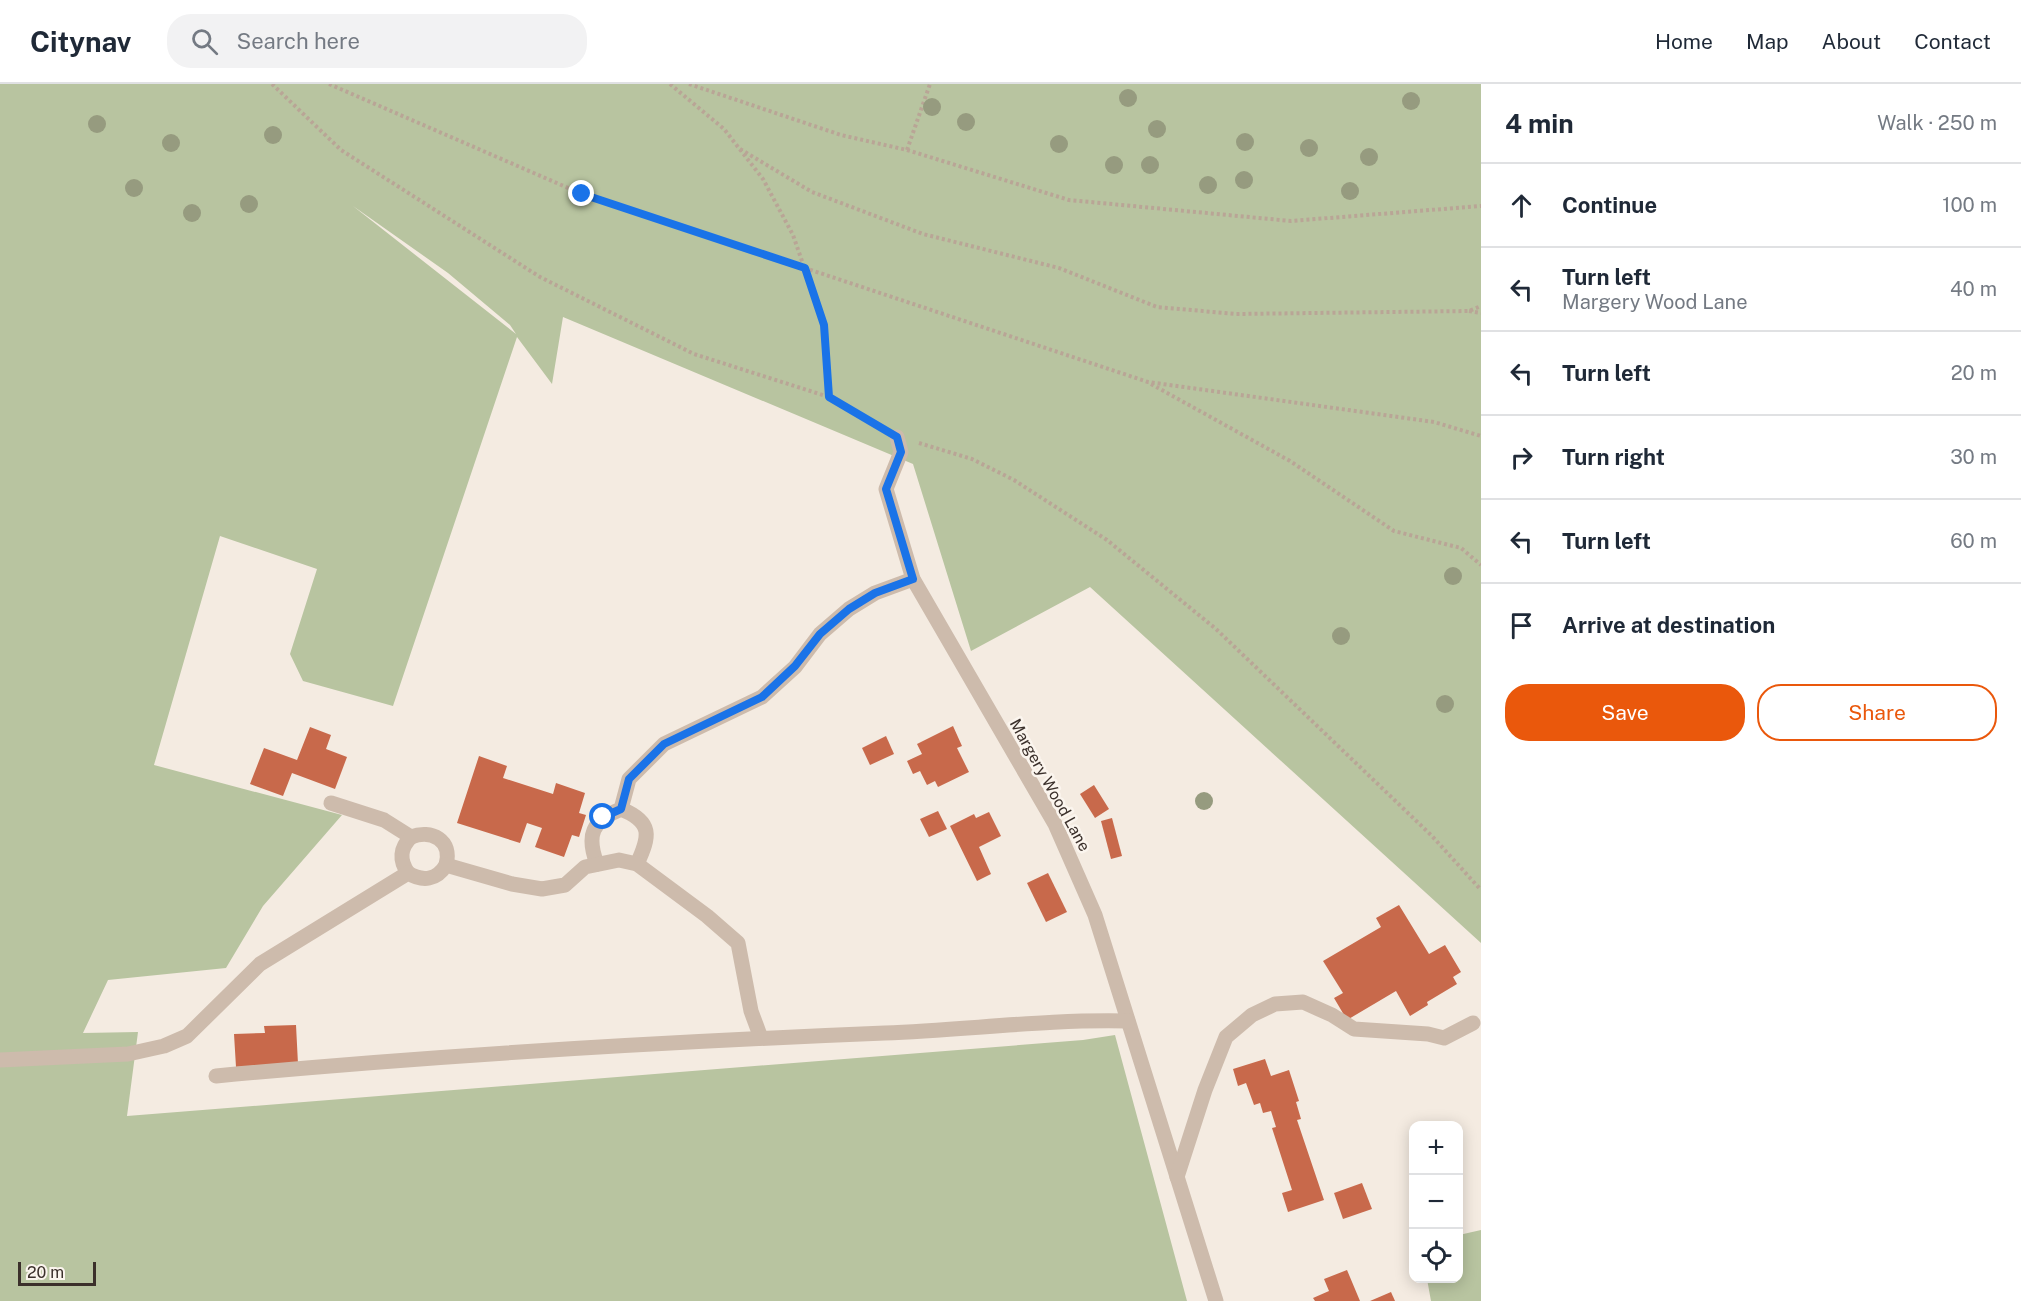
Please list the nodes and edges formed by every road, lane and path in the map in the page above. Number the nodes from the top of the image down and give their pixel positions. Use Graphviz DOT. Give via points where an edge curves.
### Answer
graph roads {
  1 [pos="272,84"];
  2 [pos="329,84"];
  3 [pos="670,84"];
  4 [pos="689,84"];
  5 [pos="930,84"];
  6 [pos="740,149"];
  7 [pos="907,150"];
  8 [pos="1481,206"];
  9 [pos="805,268"];
  10 [pos="1481,306"];
  11 [pos="1469,311"];
  12 [pos="1481,313"];
  13 [pos="1148,382"];
  14 [pos="829,397"];
  15 [pos="1481,436"];
  16 [pos="897,437"];
  17 [pos="1481,565"];
  18 [pos="913,579"];
  19 [pos="331,803"];
  20 [pos="621,809"];
  21 [pos="411,837"];
  22 [pos="597,864"];
  23 [pos="637,864"];
  24 [pos="446,865"];
  25 [pos="408,873"];
  26 [pos="1481,890"];
  27 [pos="1128,1021"];
  28 [pos="1473,1023"];
  29 [pos="761,1038"];
  30 [pos="0,1060"];
  31 [pos="216,1076"];
  32 [pos="1177,1177"];
  33 [pos="1216,1301"];
  1 -- 14 [label="path" via="341,150 540,277 694,354"];
  2 -- 9 [label="path" via="582,194"];
  3 -- 6 [label="path" via="724,129"];
  4 -- 7 [label="path" via="841,135"];
  5 -- 7 [label="path"];
  6 -- 9 [label="path" via="763,179 793,235"];
  6 -- 11 [label="path" via="812,192 923,234 1059,268 1157,307 1236,314"];
  7 -- 8 [label="path" via="1069,200 1291,221"];
  9 -- 13 [label="path"];
  9 -- 14 [label="path" via="824,325"];
  10 -- 11 [label="path"];
  11 -- 12 [label="path"];
  13 -- 15 [label="path" via="1434,422"];
  13 -- 17 [label="path" via="1290,461 1394,531 1461,548"];
  14 -- 16 [label="path"];
  16 -- 18 [label="lane, Margery Wood Lane" via="901,452 886,489"];
  16 -- 26 [label="path" via="972,459 1014,480 1107,540 1216,629 1432,836"];
  18 -- 20 [label="lane" via="875,593 849,609 820,634 795,666 762,697 664,744 629,779"];
  18 -- 27 [label="lane, Margery Wood Lane" via="1055,824 1095,915"];
  19 -- 21 [label="lane" via="384,820"];
  20 -- 22 [label="lane" via="603,817 593,831 591,848"];
  20 -- 23 [label="lane" via="638,816 646,828 646,843"];
  21 -- 24 [label="lane" via="420,833 439,838 448,854"];
  21 -- 25 [label="lane" via="402,849 402,862"];
  22 -- 23 [label="lane" via="619,860"];
  22 -- 24 [label="lane" via="585,867 565,885 542,889"];
  23 -- 29 [label="lane" via="738,943"];
  24 -- 25 [label="lane" via="428,879"];
  25 -- 30 [label="lane" via="260,964 187,1036 128,1054"];
  27 -- 29 [label="lane" via="1071,1020 941,1031"];
  27 -- 32 [label="lane, Margery Wood Lane"];
  28 -- 32 [label="lane" via="1444,1038 1354,1029 1303,1002 1275,1004 1252,1015 1226,1037"];
  29 -- 31 [label="lane"];
  32 -- 33 [label="lane, Margery Wood Lane"];
}
